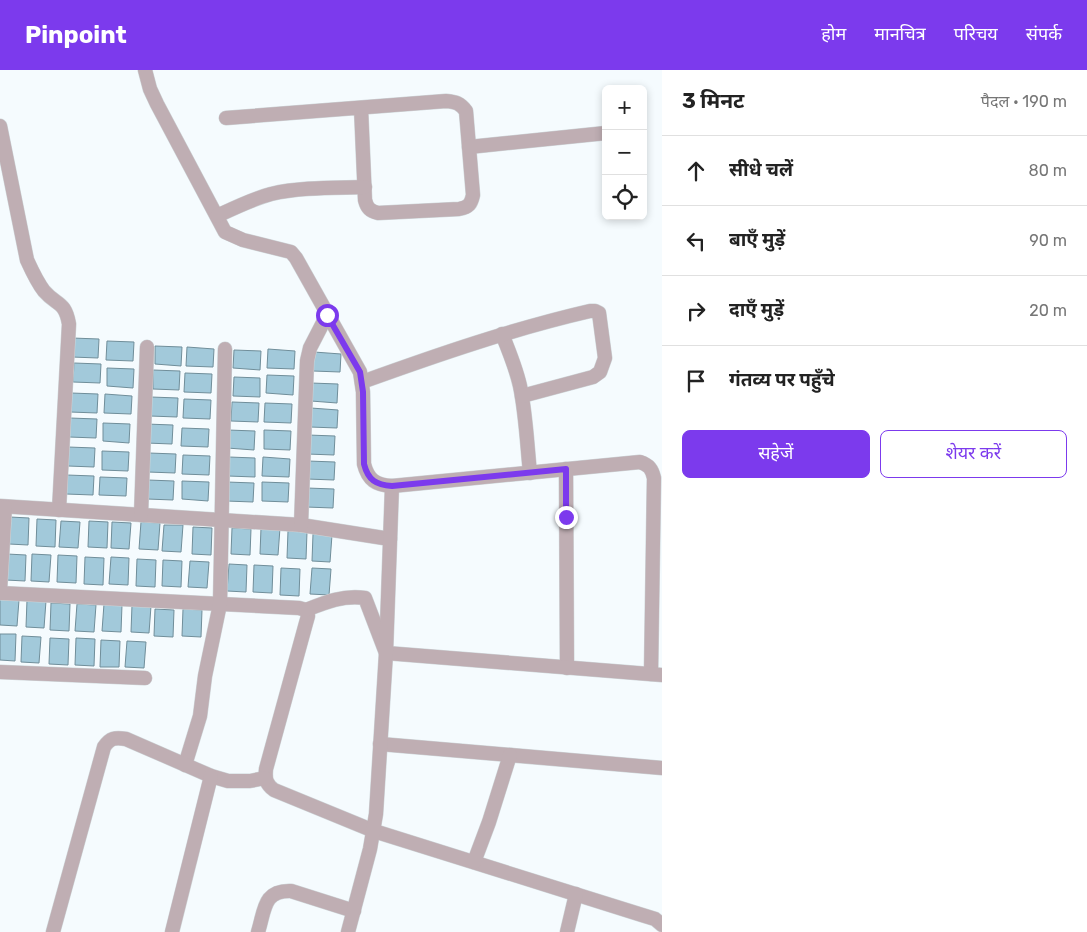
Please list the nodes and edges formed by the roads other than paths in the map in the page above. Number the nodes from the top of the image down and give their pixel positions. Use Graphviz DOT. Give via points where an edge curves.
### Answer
graph roads {
  1 [pos="144,70"];
  2 [pos="360,108"];
  3 [pos="226,118"];
  4 [pos="0,126"];
  5 [pos="602,133"];
  6 [pos="469,147"];
  7 [pos="365,187"];
  8 [pos="217,216"];
  9 [pos="327,315"];
  10 [pos="502,334"];
  11 [pos="147,347"];
  12 [pos="224,349"];
  13 [pos="362,382"];
  14 [pos="522,396"];
  15 [pos="566,469"];
  16 [pos="530,473"];
  17 [pos="392,486"];
  18 [pos="3,507"];
  19 [pos="59,510"];
  20 [pos="141,515"];
  21 [pos="222,520"];
  22 [pos="301,525"];
  23 [pos="390,539"];
  24 [pos="0,592"];
  25 [pos="220,604"];
  26 [pos="306,610"];
  27 [pos="386,653"];
  28 [pos="566,668"];
  29 [pos="0,672"];
  30 [pos="657,675"];
  31 [pos="145,678"];
  32 [pos="380,744"];
  33 [pos="510,755"];
  34 [pos="185,765"];
  35 [pos="662,768"];
  36 [pos="211,776"];
  37 [pos="265,778"];
  38 [pos="374,831"];
  39 [pos="474,862"];
  40 [pos="576,894"];
  41 [pos="354,911"];
  42 [pos="662,924"];
  43 [pos="53,932"];
  44 [pos="172,932"];
  45 [pos="258,932"];
  46 [pos="348,932"];
  47 [pos="567,932"];
  1 -- 8 [label="street" via="157,104"];
  2 -- 3 [label="street"];
  2 -- 6 [label="street" via="461,104 466,111"];
  2 -- 7 [label="street"];
  4 -- 19 [label="street" via="27,260 45,293 67,312 69,324"];
  5 -- 6 [label="street"];
  6 -- 7 [label="street" via="473,194 472,203 466,208 378,213 367,207"];
  7 -- 8 [label="street" via="271,194"];
  8 -- 9 [label="street" via="225,232 233,237 291,252"];
  9 -- 13 [label="street" via="360,372"];
  9 -- 22 [label="street" via="307,361"];
  10 -- 13 [label="street"];
  10 -- 14 [label="street"];
  10 -- 14 [label="street" via="590,311 599,313 605,358 600,372 593,377"];
  11 -- 20 [label="street"];
  12 -- 21 [label="street"];
  13 -- 17 [label="street" via="364,464 372,481"];
  14 -- 16 [label="street"];
  15 -- 16 [label="street"];
  15 -- 28 [label="street"];
  15 -- 30 [label="street" via="640,462 652,471"];
  16 -- 17 [label="street"];
  17 -- 23 [label="street"];
  18 -- 19 [label="street"];
  18 -- 24 [label="street"];
  19 -- 20 [label="street"];
  20 -- 21 [label="street"];
  21 -- 22 [label="street"];
  21 -- 25 [label="street"];
  22 -- 23 [label="street"];
  23 -- 27 [label="street"];
  24 -- 25 [label="street"];
  25 -- 26 [label="street"];
  25 -- 34 [label="street" via="200,716"];
  26 -- 27 [label="street" via="351,596 365,598"];
  26 -- 37 [label="street" via="308,616"];
  27 -- 28 [label="street"];
  27 -- 32 [label="street"];
  28 -- 30 [label="street"];
  29 -- 31 [label="street"];
  32 -- 33 [label="street"];
  32 -- 38 [label="street"];
  33 -- 35 [label="street"];
  33 -- 39 [label="street"];
  34 -- 36 [label="street"];
  34 -- 43 [label="street" via="126,739 108,741"];
  36 -- 37 [label="street" via="228,781"];
  36 -- 44 [label="street"];
  37 -- 38 [label="street" via="274,790"];
  38 -- 39 [label="street"];
  38 -- 41 [label="street"];
  39 -- 40 [label="street"];
  40 -- 42 [label="street"];
  40 -- 47 [label="street"];
  41 -- 45 [label="street" via="282,891 268,900"];
  41 -- 46 [label="street"];
}
